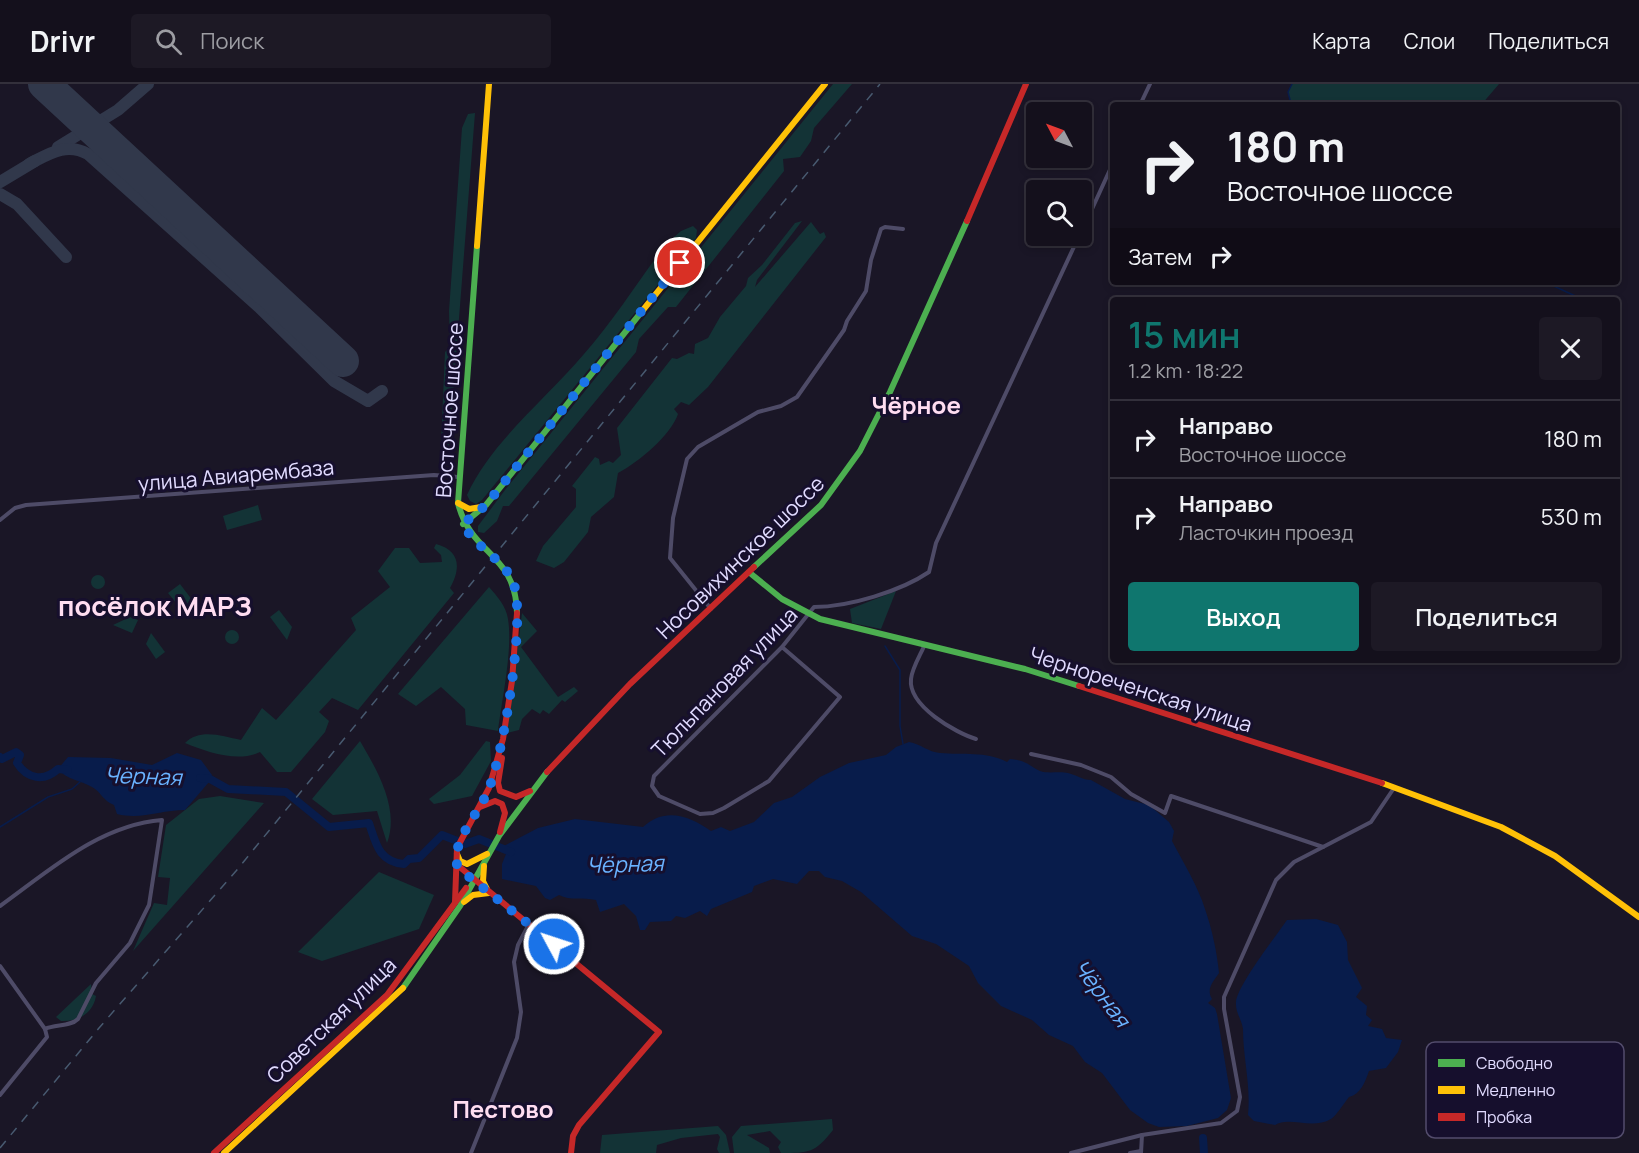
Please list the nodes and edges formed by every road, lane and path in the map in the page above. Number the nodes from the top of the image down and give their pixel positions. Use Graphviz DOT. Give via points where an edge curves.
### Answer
graph roads {
  1 [pos="489,84"];
  2 [pos="825,84"];
  3 [pos="1026,84"];
  4 [pos="1150,84"];
  5 [pos="1141,102"];
  6 [pos="1110,170"];
  7 [pos="1092,209"];
  8 [pos="903,229"];
  9 [pos="1074,246"];
  10 [pos="458,477"];
  11 [pos="458,503"];
  12 [pos="486,505"];
  13 [pos="0,520"];
  14 [pos="463,524"];
  15 [pos="750,573"];
  16 [pos="795,607"];
  17 [pos="814,607"];
  18 [pos="711,609"];
  19 [pos="809,614"];
  20 [pos="925,643"];
  21 [pos="782,647"];
  22 [pos="976,739"];
  23 [pos="503,745"];
  24 [pos="1031,754"];
  25 [pos="1394,788"];
  26 [pos="531,790"];
  27 [pos="480,807"];
  28 [pos="499,836"];
  29 [pos="458,847"];
  30 [pos="1323,847"];
  31 [pos="489,853"];
  32 [pos="456,863"];
  33 [pos="473,880"];
  34 [pos="489,893"];
  35 [pos="458,904"];
  36 [pos="0,906"];
  37 [pos="1639,916"];
  38 [pos="529,924"];
  39 [pos="0,966"];
  40 [pos="45,1029"];
  41 [pos="0,1095"];
  42 [pos="1142,1135"];
  43 [pos="1141,1152"];
  44 [pos="214,1153"];
  45 [pos="224,1153"];
  46 [pos="471,1153"];
  47 [pos="571,1153"];
  48 [pos="1071,1153"];
  49 [pos="1130,1153"];
  1 -- 10 [label="main road, Восточное шоссе"];
  2 -- 12 [label="main road"];
  3 -- 15 [label="main road, Носовихинское шоссе" via="937,291 862,450 821,505"];
  4 -- 5 [label="street"];
  6 -- 7 [label="street"];
  8 -- 18 [label="street" via="882,228 866,291 797,397 758,412 698,447 687,459 673,518 670,558"];
  9 -- 17 [label="street, Тюльпановая улица" via="936,543 929,572 853,602"];
  10 -- 11 [label="main road, Восточное шоссе"];
  10 -- 13 [label="street, улица Авиарембаза" via="434,475 15,508"];
  11 -- 12 [label="main road" via="469,509"];
  11 -- 14 [label="main road, Восточное шоссе"];
  12 -- 14 [label="main road"];
  14 -- 23 [label="main road, Восточное шоссе" via="474,541 510,575 516,590 518,619"];
  15 -- 16 [label="main road, Чернореченская улица"];
  15 -- 18 [label="main road, Носовихинское шоссе"];
  16 -- 17 [label="street, Тюльпановая улица"];
  16 -- 19 [label="main road, Чернореченская улица"];
  17 -- 19 [label="street, Тюльпановая улица"];
  18 -- 26 [label="main road, Носовихинское шоссе" via="602,712"];
  19 -- 20 [label="main road, Чернореченская улица"];
  19 -- 21 [label="street, Тюльпановая улица"];
  20 -- 22 [label="street" via="911,679 914,690 937,719"];
  20 -- 25 [label="main road, Чернореченская улица" via="1025,669"];
  21 -- 21 [label="street, Тюльпановая улица" via="654,777 652,786 656,793 700,814 713,813 769,781 840,697"];
  23 -- 26 [label="main road" via="500,791 516,797"];
  23 -- 27 [label="main road, Восточное шоссе"];
  24 -- 30 [label="street" via="1081,765 1111,777 1131,794 1165,813 1171,796"];
  25 -- 30 [label="street" via="1371,822"];
  25 -- 37 [label="main road, Чернореченская улица" via="1525,838"];
  26 -- 28 [label="main road, Носовихинское шоссе"];
  27 -- 28 [label="main road" via="495,801 502,804 504,816"];
  27 -- 29 [label="main road, Восточное шоссе"];
  28 -- 31 [label="main road, Носовихинское шоссе"];
  29 -- 31 [label="main road" via="459,859 465,864"];
  29 -- 32 [label="main road, Восточное шоссе"];
  30 -- 42 [label="street" via="1294,862 1276,880 1224,997 1240,1097 1237,1111 1221,1123"];
  31 -- 33 [label="main road, Носовихинское шоссе"];
  31 -- 34 [label="main road" via="483,875"];
  32 -- 33 [label="main road"];
  32 -- 35 [label="main road, Восточное шоссе"];
  33 -- 34 [label="main road"];
  33 -- 35 [label="main road, Советская улица"];
  34 -- 35 [label="main road" via="473,895"];
  34 -- 38 [label="main road"];
  35 -- 44 [label="main road, Советская улица" via="387,995"];
  35 -- 45 [label="main road, Советская улица" via="401,990"];
  36 -- 40 [label="street" via="105,835 139,822 162,820 149,905 130,943 96,982 78,1019"];
  38 -- 46 [label="street" via="514,962 520,1012 517,1038"];
  38 -- 47 [label="main road" via="659,1032 582,1120 573,1136"];
  39 -- 40 [label="street"];
  40 -- 41 [label="street" via="45,1041"];
  42 -- 43 [label="street"];
  42 -- 48 [label="street"];
  43 -- 49 [label="street"];
}
